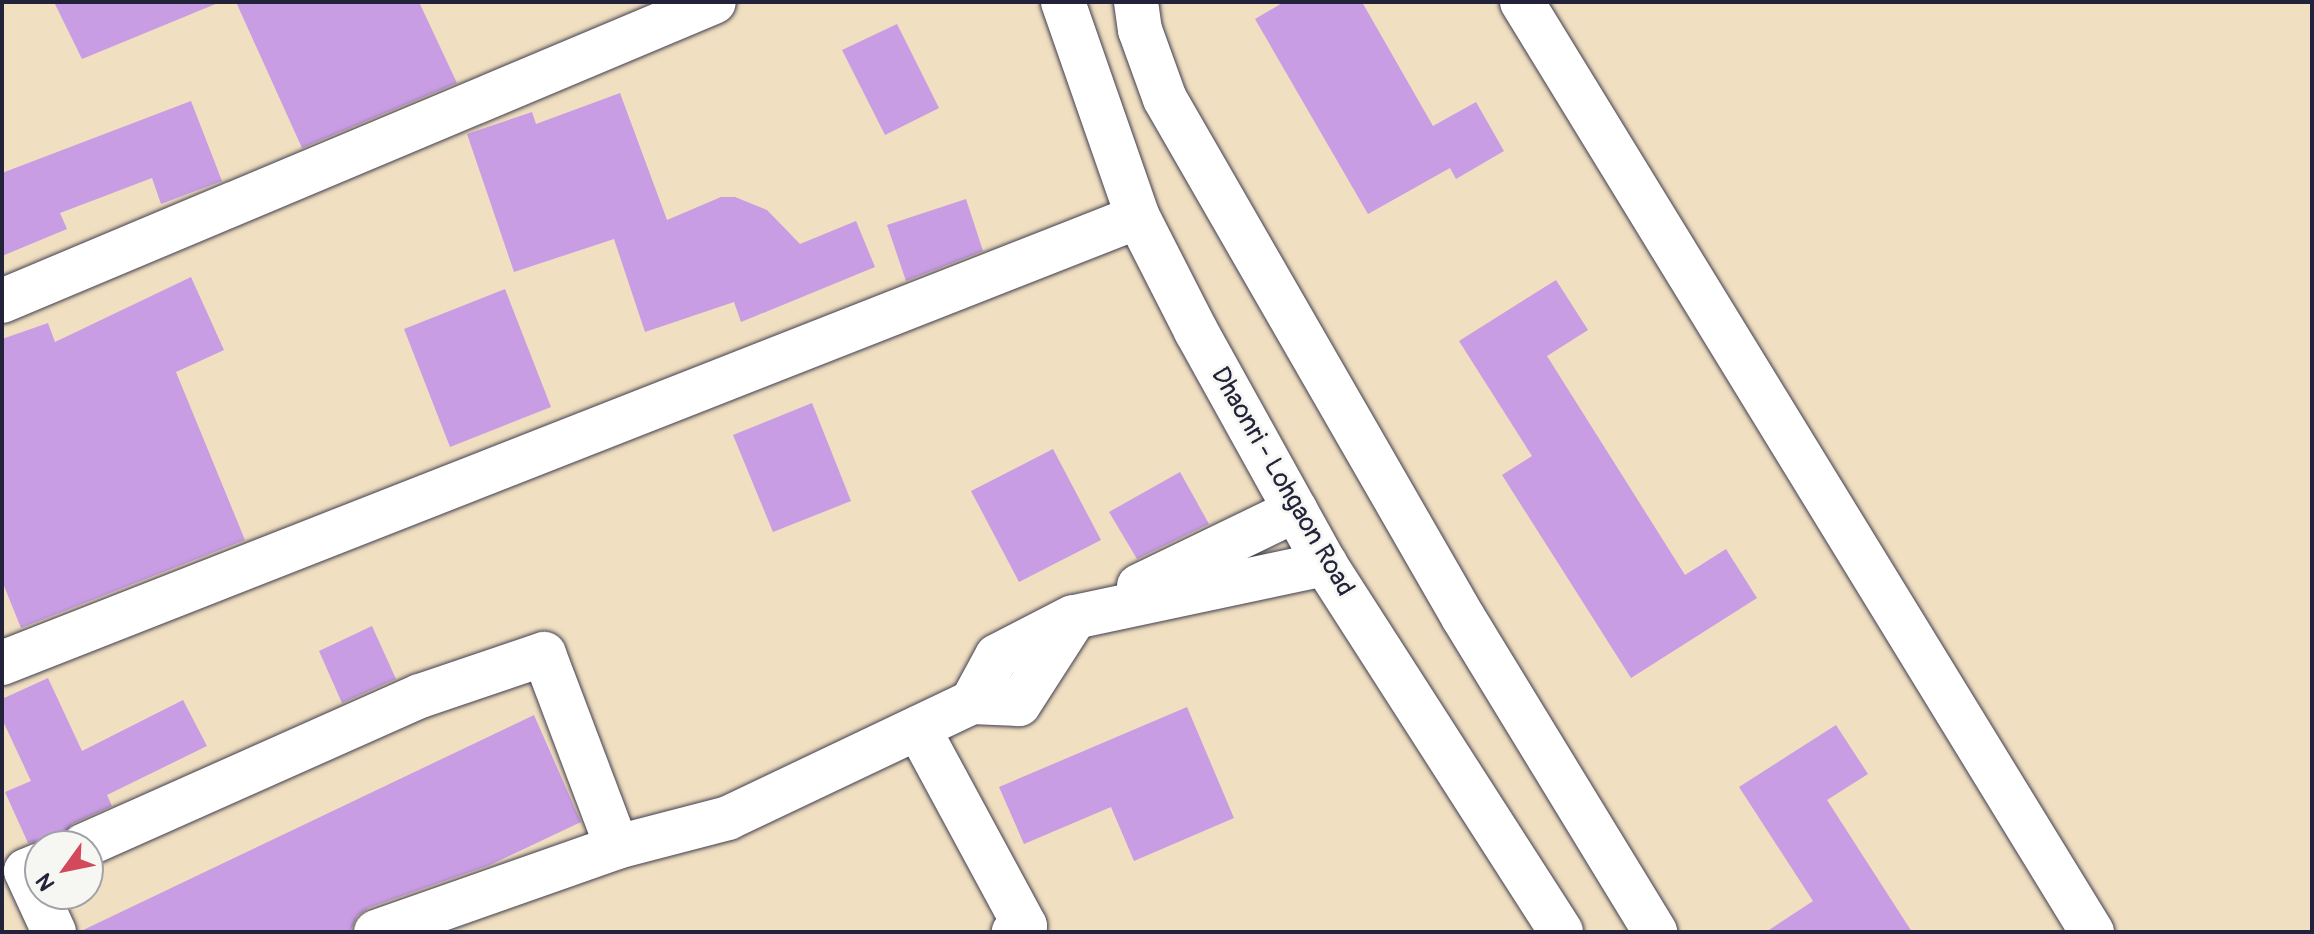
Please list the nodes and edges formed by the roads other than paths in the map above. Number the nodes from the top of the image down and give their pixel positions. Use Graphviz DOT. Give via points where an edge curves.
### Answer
graph roads {
  1 [pos="714,2"];
  2 [pos="1063,2"];
  3 [pos="1136,2"];
  4 [pos="1522,2"];
  5 [pos="1138,217"];
  6 [pos="2,301"];
  7 [pos="1296,510"];
  8 [pos="1325,564"];
  9 [pos="1075,617"];
  10 [pos="2,663"];
  11 [pos="918,728"];
  12 [pos="104,837"];
  13 [pos="617,847"];
  14 [pos="44,910"];
  15 [pos="1022,930"];
  16 [pos="54,932"];
  17 [pos="376,932"];
  18 [pos="1561,932"];
  19 [pos="1655,932"];
  20 [pos="2092,932"];
  1 -- 6 [label="street"];
  2 -- 5 [label="street, Dhaonri - Lohgaon Road"];
  3 -- 19 [label="street" via="1140,30 1165,99 1463,617"];
  4 -- 20 [label="street"];
  5 -- 7 [label="street, Dhaonri - Lohgaon Road"];
  5 -- 10 [label="street"];
  7 -- 8 [label="street, Dhaonri - Lohgaon Road"];
  7 -- 9 [label="street"];
  8 -- 9 [label="street"];
  8 -- 18 [label="street, Dhaonri - Lohgaon Road"];
  9 -- 11 [label="street" via="1019,704 972,702"];
  11 -- 13 [label="street" via="728,818"];
  11 -- 15 [label="street"];
  12 -- 13 [label="street" via="420,696 544,654"];
  13 -- 17 [label="street"];
  14 -- 16 [label="street"];
}
